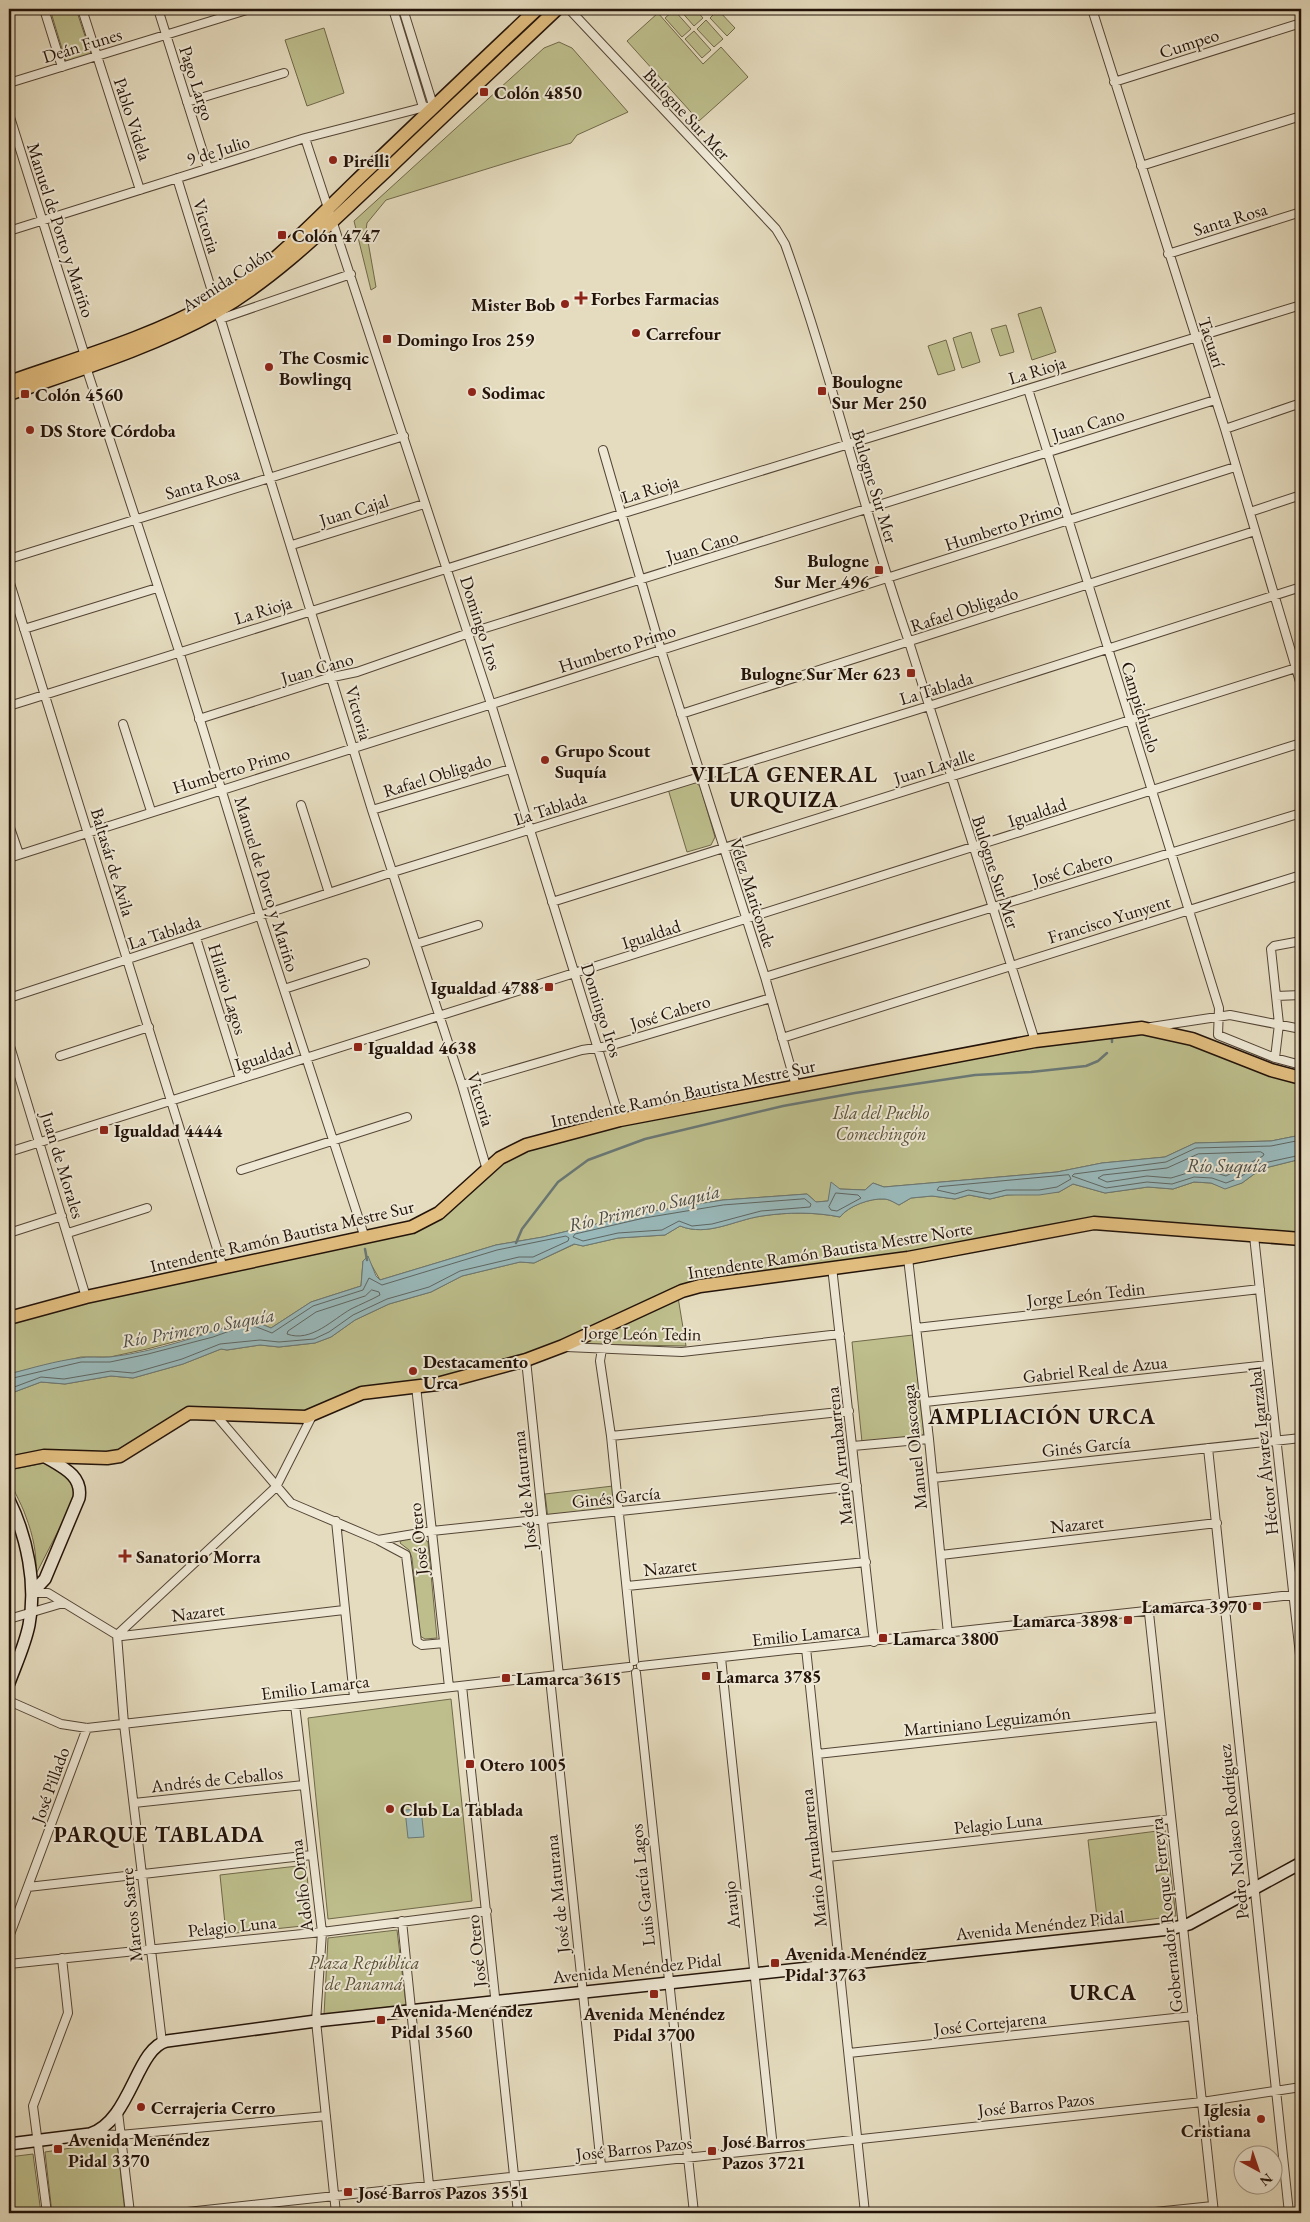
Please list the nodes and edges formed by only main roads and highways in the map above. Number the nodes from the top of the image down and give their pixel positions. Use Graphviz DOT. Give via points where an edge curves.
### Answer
graph roads {
  1 [pos="537,9"];
  2 [pos="557,9"];
  3 [pos="330,215"];
  4 [pos="86,361"];
  5 [pos="9,382"];
  6 [pos="9,394"];
  7 [pos="1301,1078"];
  8 [pos="1301,1239"];
  9 [pos="9,1318"];
  10 [pos="44,1456"];
  11 [pos="11,1462"];
  12 [pos="9,1500"];
  13 [pos="32,1593"];
  14 [pos="9,1684"];
  15 [pos="1301,1862"];
  16 [pos="9,2144"];
  1 -- 3 [label="main road, Avenida Colón" via="436,104"];
  2 -- 3 [label="main road, Avenida Colón"];
  3 -- 4 [label="main road, Avenida Colón" via="263,267 217,310 137,337"];
  4 -- 5 [label="main road, Avenida Colón"];
  4 -- 6 [label="main road, Avenida Colón"];
  7 -- 9 [label="main road, Intendente Ramón Bautista Mestre Sur" via="1271,1070 1192,1039 1142,1028 1036,1041 620,1120 526,1145 500,1158 426,1222 412,1228 86,1297"];
  8 -- 10 [label="main road, Intendente Ramón Bautista Mestre Norte" via="1094,1222 908,1258 690,1288 563,1346 526,1360 437,1384 362,1394 312,1416 299,1418 190,1413 120,1456"];
  10 -- 11 [label="main road, Intendente Ramón Bautista Mestre Norte"];
  10 -- 13 [label="main road" via="70,1472 81,1490 45,1579"];
  12 -- 13 [label="main road" via="24,1539"];
  13 -- 14 [label="main road" via="25,1639"];
  15 -- 16 [label="main road, Avenida Menéndez Pidal" via="1182,1927 411,2010 162,2042 153,2048 118,2112 102,2129 90,2134"];
}
